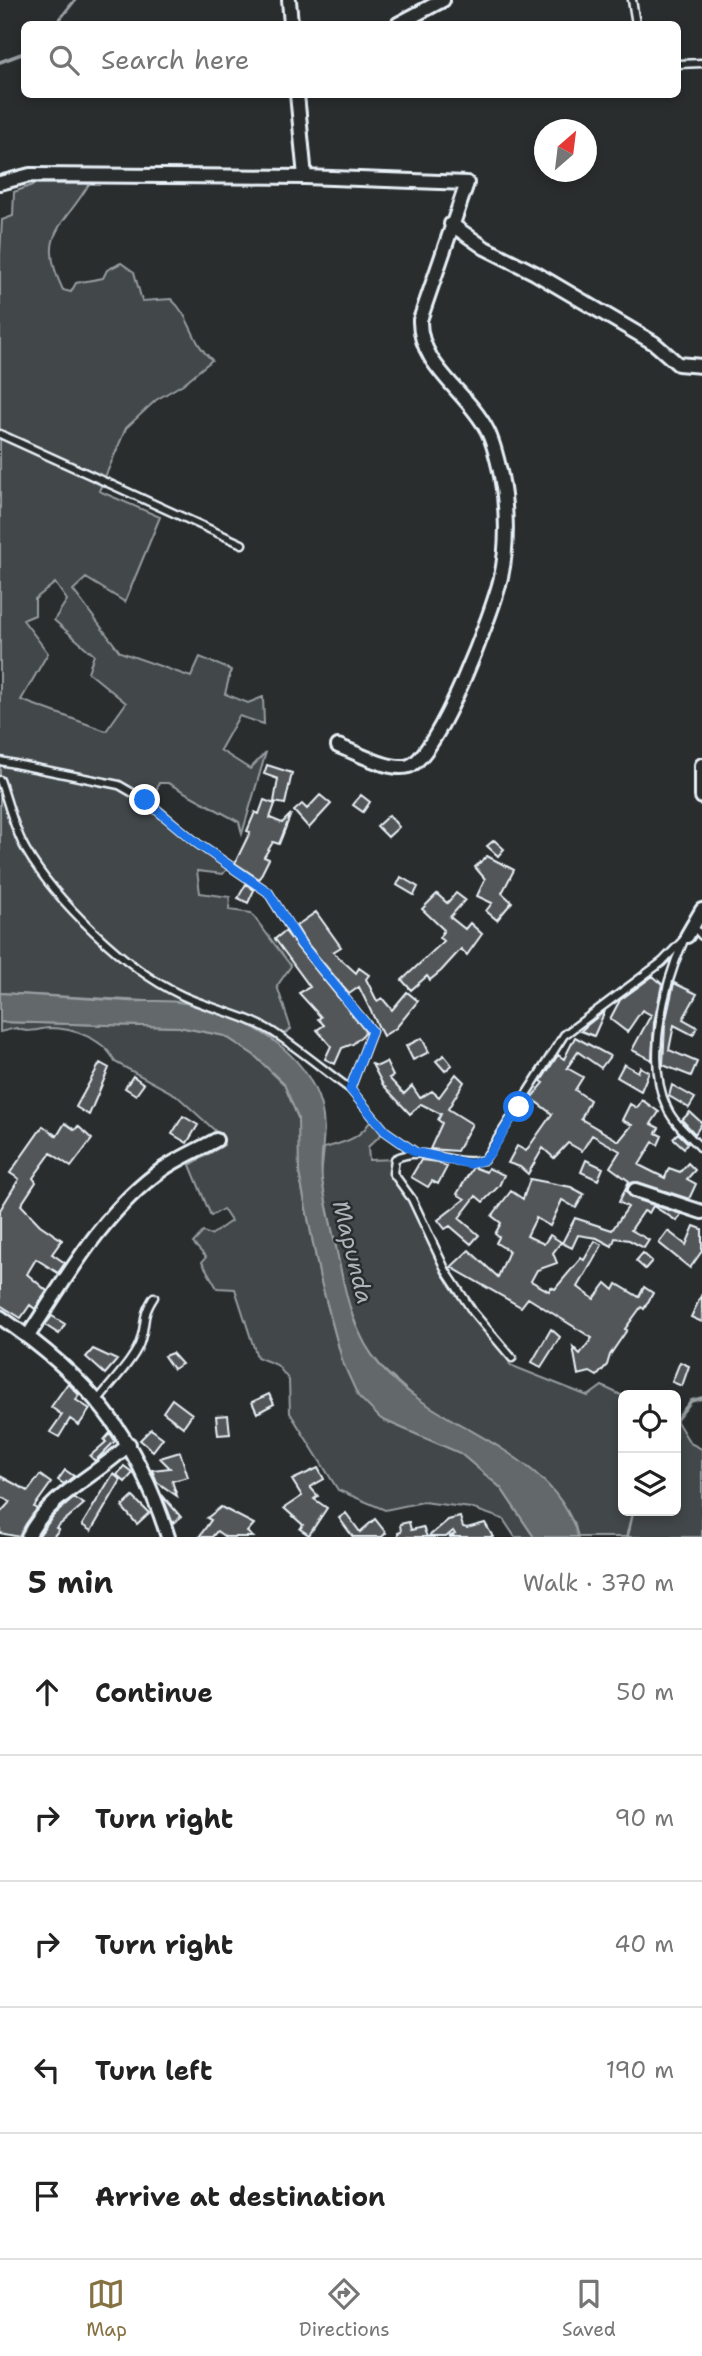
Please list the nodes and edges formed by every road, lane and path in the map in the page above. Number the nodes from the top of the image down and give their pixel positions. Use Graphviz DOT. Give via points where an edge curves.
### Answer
graph roads {
  1 [pos="289,0"];
  2 [pos="443,0"];
  3 [pos="632,0"];
  4 [pos="291,21"];
  5 [pos="404,21"];
  6 [pos="636,21"];
  7 [pos="702,63"];
  8 [pos="681,64"];
  9 [pos="297,98"];
  10 [pos="305,177"];
  11 [pos="0,183"];
  12 [pos="451,224"];
  13 [pos="702,366"];
  14 [pos="0,435"];
  15 [pos="242,544"];
  16 [pos="338,746"];
  17 [pos="0,761"];
  18 [pos="702,765"];
  19 [pos="0,780"];
  20 [pos="702,797"];
  21 [pos="702,910"];
  22 [pos="694,933"];
  23 [pos="350,1089"];
  24 [pos="216,1140"];
  25 [pos="702,1149"];
  26 [pos="415,1152"];
  27 [pos="635,1190"];
  28 [pos="702,1212"];
  29 [pos="154,1297"];
  30 [pos="0,1317"];
  31 [pos="28,1336"];
  32 [pos="512,1357"];
  33 [pos="99,1399"];
  34 [pos="129,1444"];
  35 [pos="28,1537"];
  36 [pos="168,1537"];
  1 -- 4 [label="street"];
  2 -- 5 [label="street"];
  3 -- 6 [label="lane"];
  7 -- 8 [label="lane"];
  9 -- 10 [label="street"];
  10 -- 11 [label="street" via="30,175"];
  10 -- 12 [label="street" via="467,184"];
  12 -- 13 [label="street" via="654,344 678,364"];
  12 -- 16 [label="street" via="420,320 420,338 428,357 489,432 505,510 501,576 460,689 422,758 408,767"];
  14 -- 15 [label="lane"];
  17 -- 23 [label="lane" via="119,785 268,892 301,944 372,1031"];
  18 -- 20 [label="street"];
  19 -- 23 [label="lane" via="24,848 58,895 121,955 180,995 271,1031"];
  21 -- 22 [label="street"];
  22 -- 25 [label="lane" via="669,972 658,1038 658,1072 667,1108"];
  22 -- 26 [label="lane" via="564,1035 484,1160 470,1164"];
  23 -- 26 [label="lane" via="385,1131"];
  24 -- 31 [label="street" via="165,1167 138,1188 104,1224"];
  26 -- 32 [label="lane" via="394,1159 393,1173 473,1312"];
  27 -- 28 [label="street"];
  29 -- 33 [label="lane" via="142,1319 142,1339"];
  30 -- 31 [label="street"];
  31 -- 33 [label="street"];
  33 -- 34 [label="street"];
  34 -- 35 [label="street" via="37,1519"];
  34 -- 36 [label="street" via="147,1477"];
}
